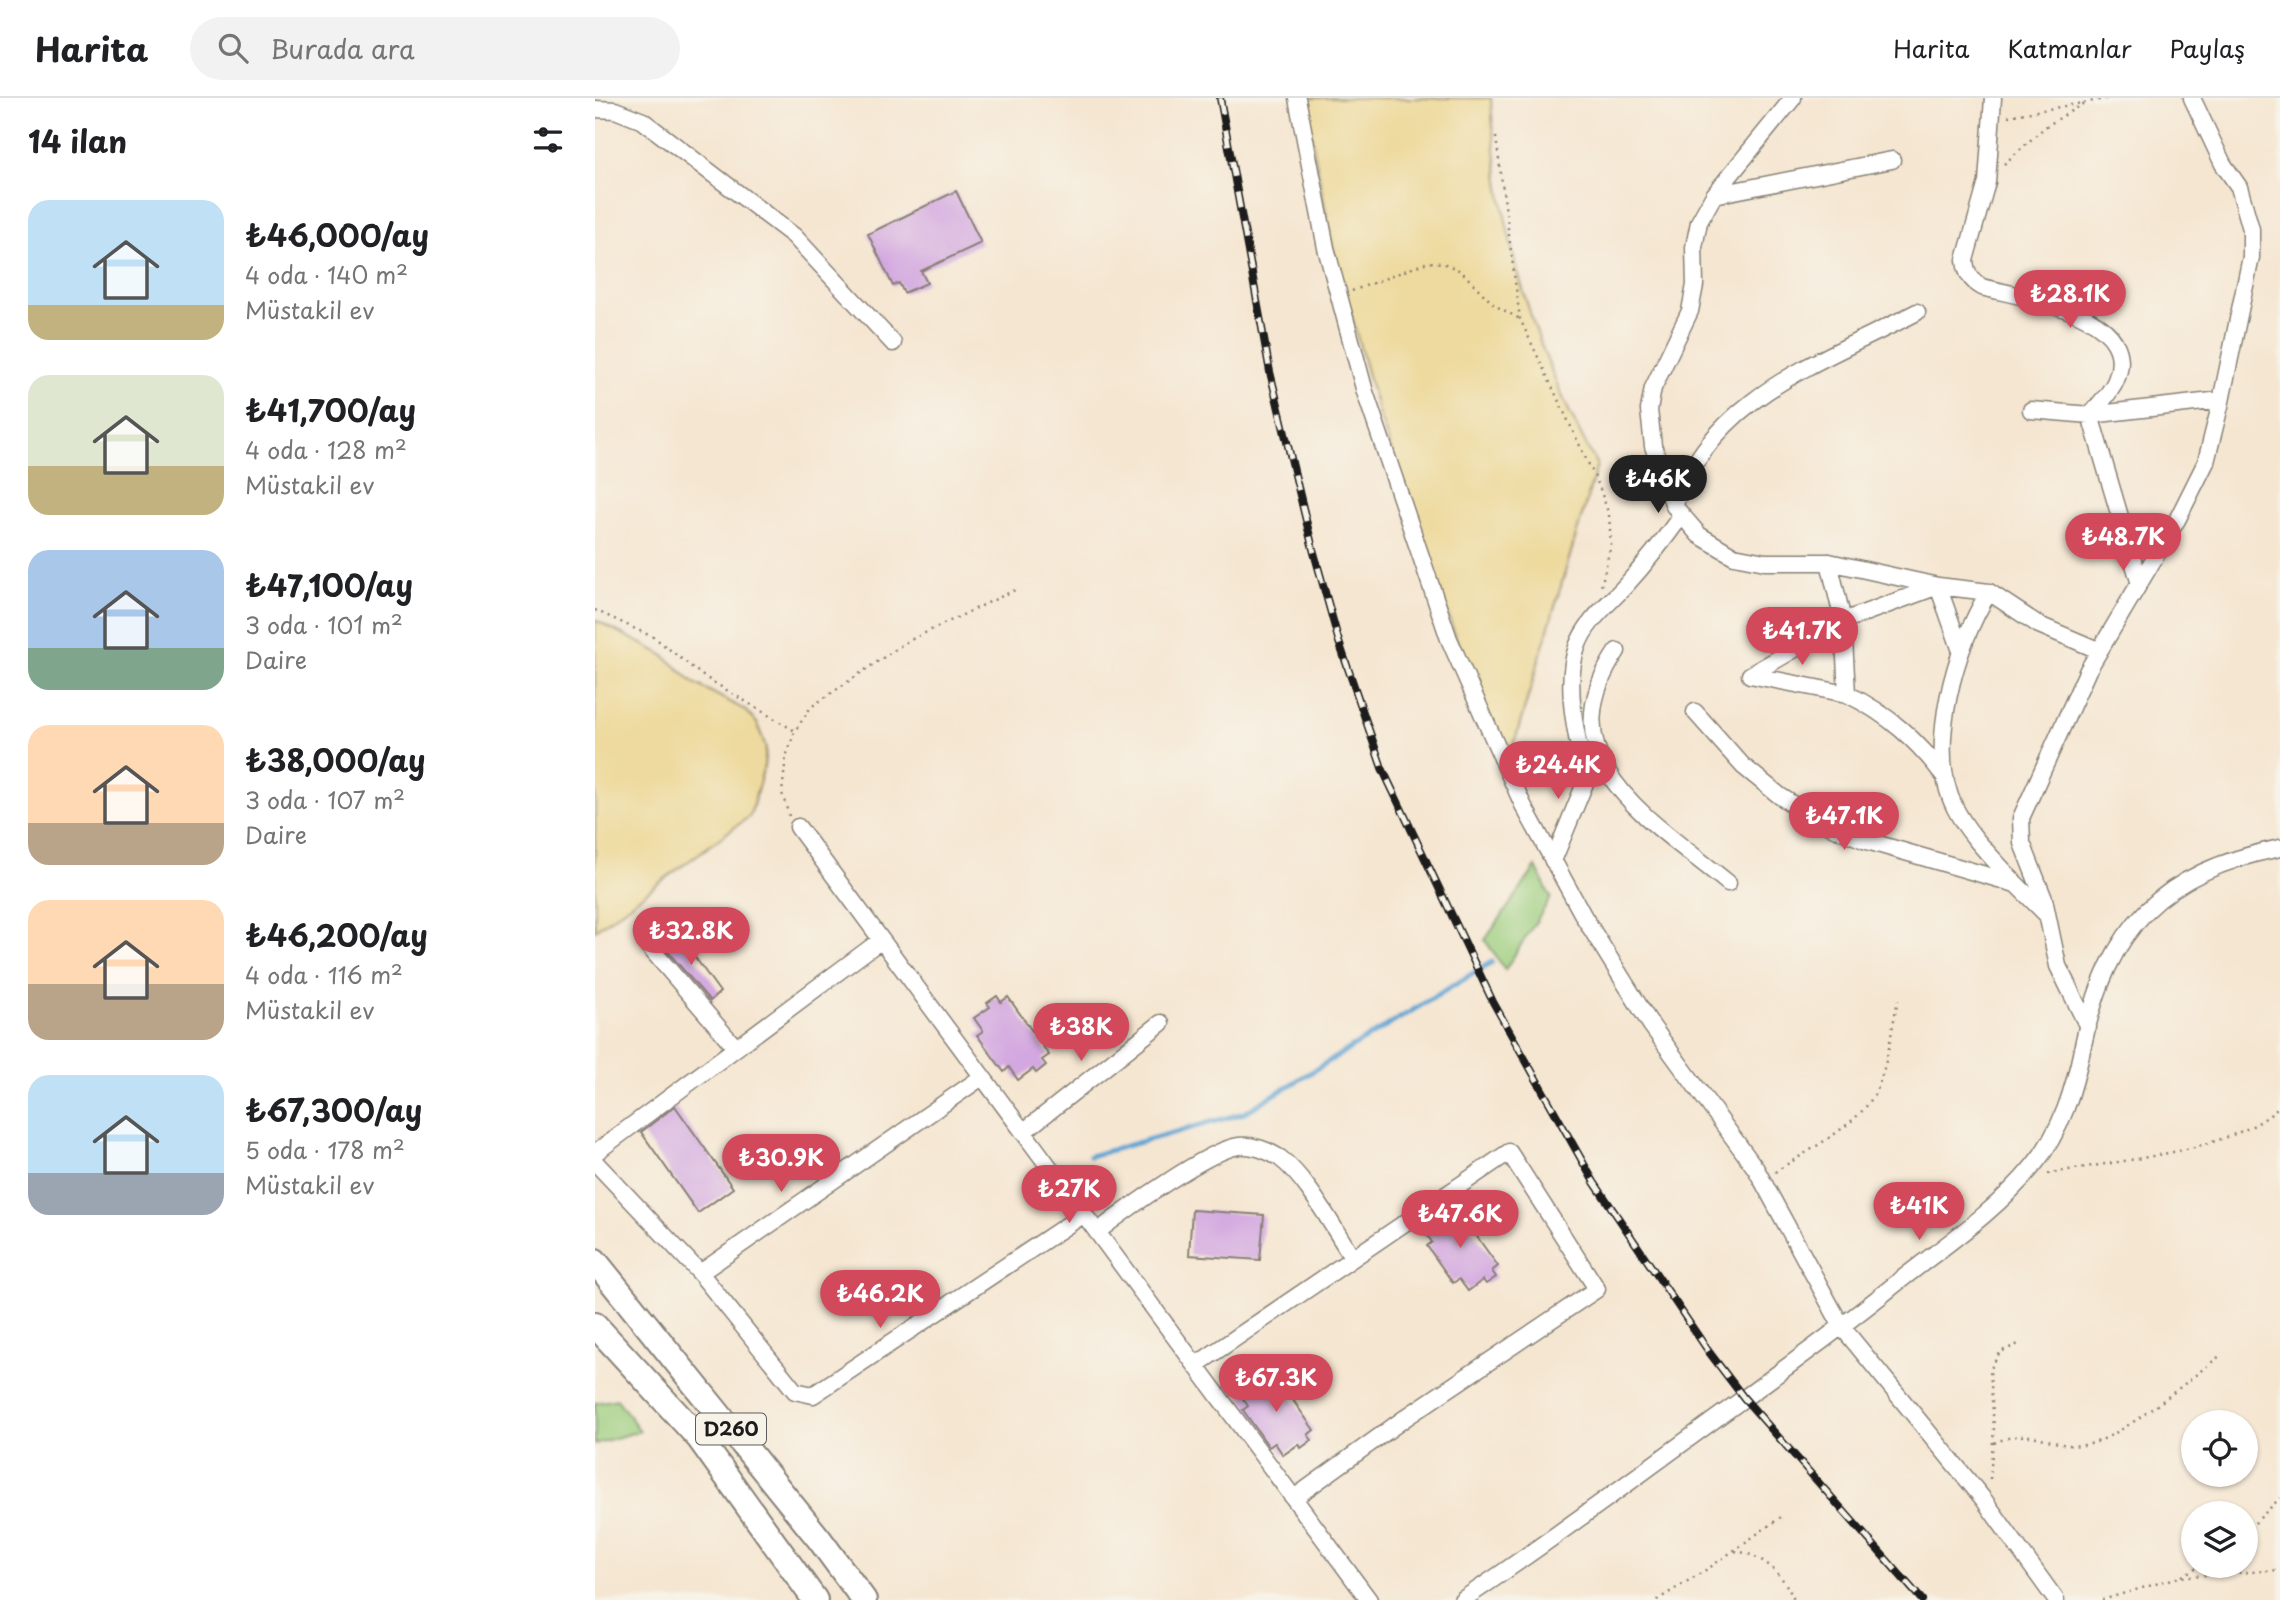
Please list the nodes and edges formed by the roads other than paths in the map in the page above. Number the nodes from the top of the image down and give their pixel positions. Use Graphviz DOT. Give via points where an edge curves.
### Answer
graph roads {
  1 [pos="1297,98"];
  2 [pos="1793,98"];
  3 [pos="1993,98"];
  4 [pos="2192,98"];
  5 [pos="595,109"];
  6 [pos="1892,160"];
  7 [pos="1714,195"];
  8 [pos="1917,312"];
  9 [pos="893,343"];
  10 [pos="2221,400"];
  11 [pos="2031,410"];
  12 [pos="2090,415"];
  13 [pos="1677,511"];
  14 [pos="1829,562"];
  15 [pos="2139,581"];
  16 [pos="1938,586"];
  17 [pos="1989,592"];
  18 [pos="1843,621"];
  19 [pos="1960,648"];
  20 [pos="2098,650"];
  21 [pos="1618,651"];
  22 [pos="1847,694"];
  23 [pos="1695,712"];
  24 [pos="1597,755"];
  25 [pos="1945,777"];
  26 [pos="1586,781"];
  27 [pos="798,827"];
  28 [pos="2280,848"];
  29 [pos="1553,861"];
  30 [pos="1728,883"];
  31 [pos="2016,884"];
  32 [pos="2049,917"];
  33 [pos="881,940"];
  34 [pos="646,943"];
  35 [pos="1161,1023"];
  36 [pos="2088,1027"];
  37 [pos="736,1048"];
  38 [pos="982,1077"];
  39 [pos="1023,1132"];
  40 [pos="595,1153"];
  41 [pos="595,1162"];
  42 [pos="1084,1214"];
  43 [pos="1097,1232"];
  44 [pos="1353,1258"];
  45 [pos="595,1261"];
  46 [pos="700,1273"];
  47 [pos="595,1325"];
  48 [pos="1842,1327"];
  49 [pos="1196,1365"];
  50 [pos="1294,1498"];
  51 [pos="815,1600"];
  52 [pos="864,1600"];
  53 [pos="1369,1600"];
  54 [pos="1462,1600"];
  55 [pos="2056,1600"];
  1 -- 29 [label="street" via="1345,324 1430,587 1490,736"];
  2 -- 7 [label="street"];
  3 -- 12 [label="street" via="1987,182 1965,260 1969,275 1982,287 2085,315 2103,327 2115,345 2118,374"];
  4 -- 10 [label="street" via="2239,187 2251,229 2251,257"];
  5 -- 9 [label="street" via="615,110 643,121 793,236"];
  6 -- 7 [label="street"];
  7 -- 13 [label="street" via="1696,234 1690,311 1653,388 1649,410 1653,446"];
  8 -- 13 [label="street" via="1740,409 1699,454"];
  10 -- 12 [label="street"];
  10 -- 15 [label="street" via="2206,463"];
  11 -- 12 [label="street"];
  12 -- 15 [label="street"];
  13 -- 14 [label="street" via="1699,535 1744,559"];
  13 -- 26 [label="street" via="1645,563 1580,640 1573,668"];
  14 -- 16 [label="street"];
  14 -- 18 [label="street"];
  15 -- 20 [label="street"];
  16 -- 17 [label="street"];
  16 -- 18 [label="street"];
  16 -- 19 [label="street"];
  17 -- 19 [label="street"];
  17 -- 20 [label="street" via="2039,625"];
  18 -- 22 [label="street"];
  18 -- 22 [label="street" via="1750,675"];
  19 -- 25 [label="street" via="1948,700"];
  20 -- 32 [label="street" via="2021,818 2022,843"];
  21 -- 24 [label="street" via="1596,695 1593,728"];
  22 -- 25 [label="street" via="1908,734"];
  23 -- 31 [label="street" via="1752,774 1820,822 1864,840"];
  24 -- 26 [label="street"];
  24 -- 30 [label="street" via="1628,801"];
  25 -- 31 [label="street" via="1960,818"];
  26 -- 29 [label="street"];
  27 -- 33 [label="street"];
  28 -- 36 [label="street" via="2210,867 2154,901 2120,945"];
  29 -- 48 [label="street" via="1651,1025 1762,1181"];
  31 -- 32 [label="street"];
  32 -- 36 [label="street" via="2058,966"];
  33 -- 37 [label="street"];
  33 -- 38 [label="street"];
  34 -- 37 [label="street"];
  35 -- 39 [label="street"];
  36 -- 48 [label="street" via="2067,1108 2047,1147 2021,1180"];
  37 -- 40 [label="street"];
  38 -- 39 [label="street"];
  38 -- 46 [label="street"];
  39 -- 42 [label="street"];
  41 -- 46 [label="street"];
  42 -- 43 [label="street"];
  42 -- 46 [label="street" via="813,1395 795,1391"];
  43 -- 44 [label="street" via="1201,1164 1238,1146 1248,1146 1267,1151 1287,1165"];
  43 -- 49 [label="street"];
  44 -- 49 [label="street"];
  44 -- 50 [label="street" via="1509,1152 1597,1289"];
  45 -- 52 [label="highway, D260"];
  47 -- 51 [label="highway, D260" via="699,1438"];
  48 -- 54 [label="street"];
  48 -- 55 [label="street" via="1984,1500"];
  49 -- 50 [label="street"];
  50 -- 53 [label="street"];
}
